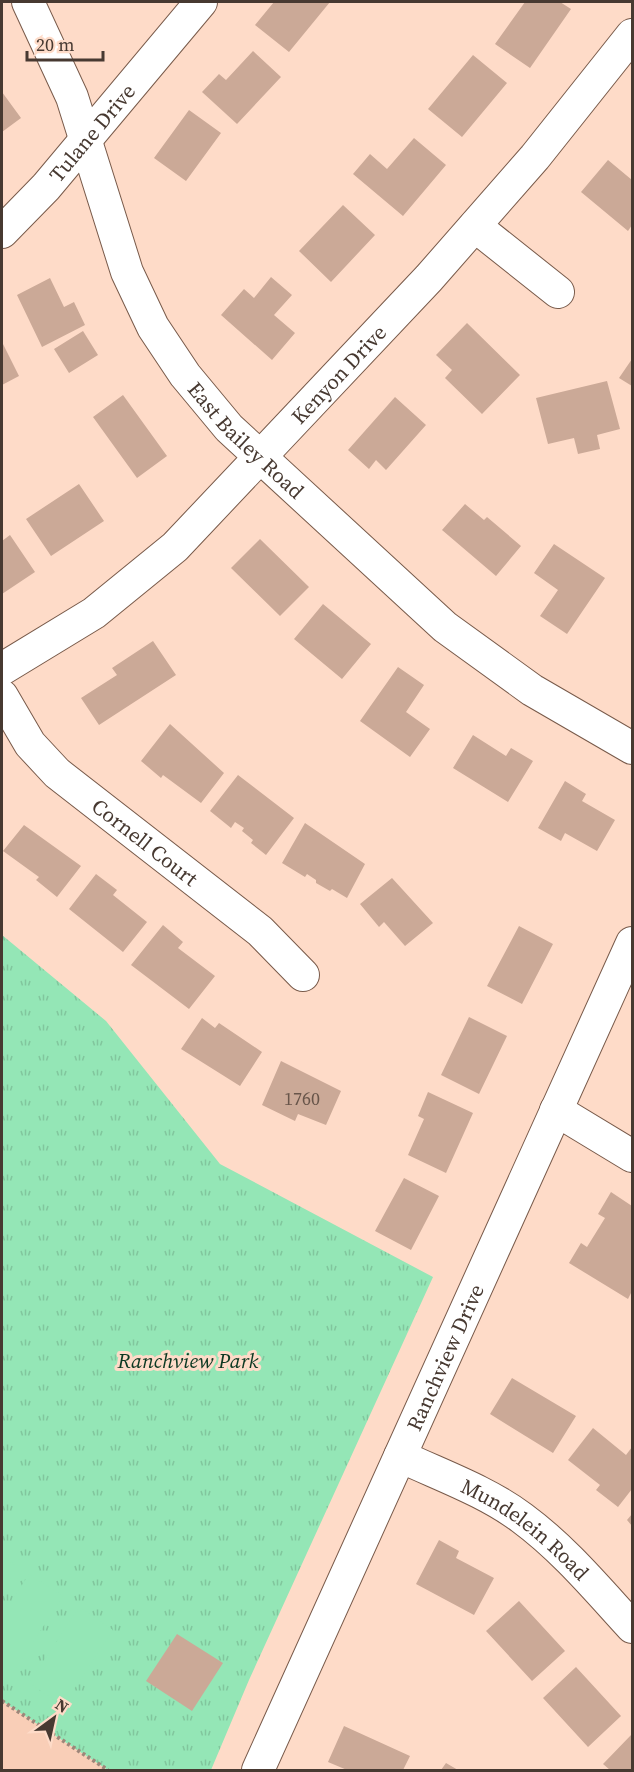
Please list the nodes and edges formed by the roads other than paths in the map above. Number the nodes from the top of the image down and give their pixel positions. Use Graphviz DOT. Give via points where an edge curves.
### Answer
graph roads {
  1 [pos="28,2"];
  2 [pos="201,2"];
  3 [pos="633,35"];
  4 [pos="85,140"];
  5 [pos="475,226"];
  6 [pos="2,232"];
  7 [pos="558,292"];
  8 [pos="261,458"];
  9 [pos="2,669"];
  10 [pos="2,696"];
  11 [pos="633,748"];
  12 [pos="633,943"];
  13 [pos="303,975"];
  14 [pos="556,1110"];
  15 [pos="633,1156"];
  16 [pos="400,1456"];
  17 [pos="633,1627"];
  18 [pos="258,1770"];
  1 -- 4 [label="street, East Bailey Road" via="72,97"];
  2 -- 4 [label="street, Tulane Drive"];
  3 -- 5 [label="street, Kenyon Drive"];
  4 -- 6 [label="street, Tulane Drive"];
  4 -- 8 [label="street, East Bailey Road" via="127,272 153,327 192,384"];
  5 -- 7 [label="street"];
  5 -- 8 [label="street, Kenyon Drive"];
  8 -- 9 [label="street, Kenyon Drive" via="150,569 63,634"];
  8 -- 11 [label="street, East Bailey Road" via="445,627 532,690"];
  10 -- 13 [label="street, Cornell Court" via="30,744 57,773 260,931"];
  12 -- 14 [label="street, Ranchview Drive"];
  14 -- 15 [label="street"];
  14 -- 16 [label="street, Ranchview Drive"];
  16 -- 17 [label="street, Mundelein Road" via="521,1516 558,1547"];
  16 -- 18 [label="street, Ranchview Drive"];
}
